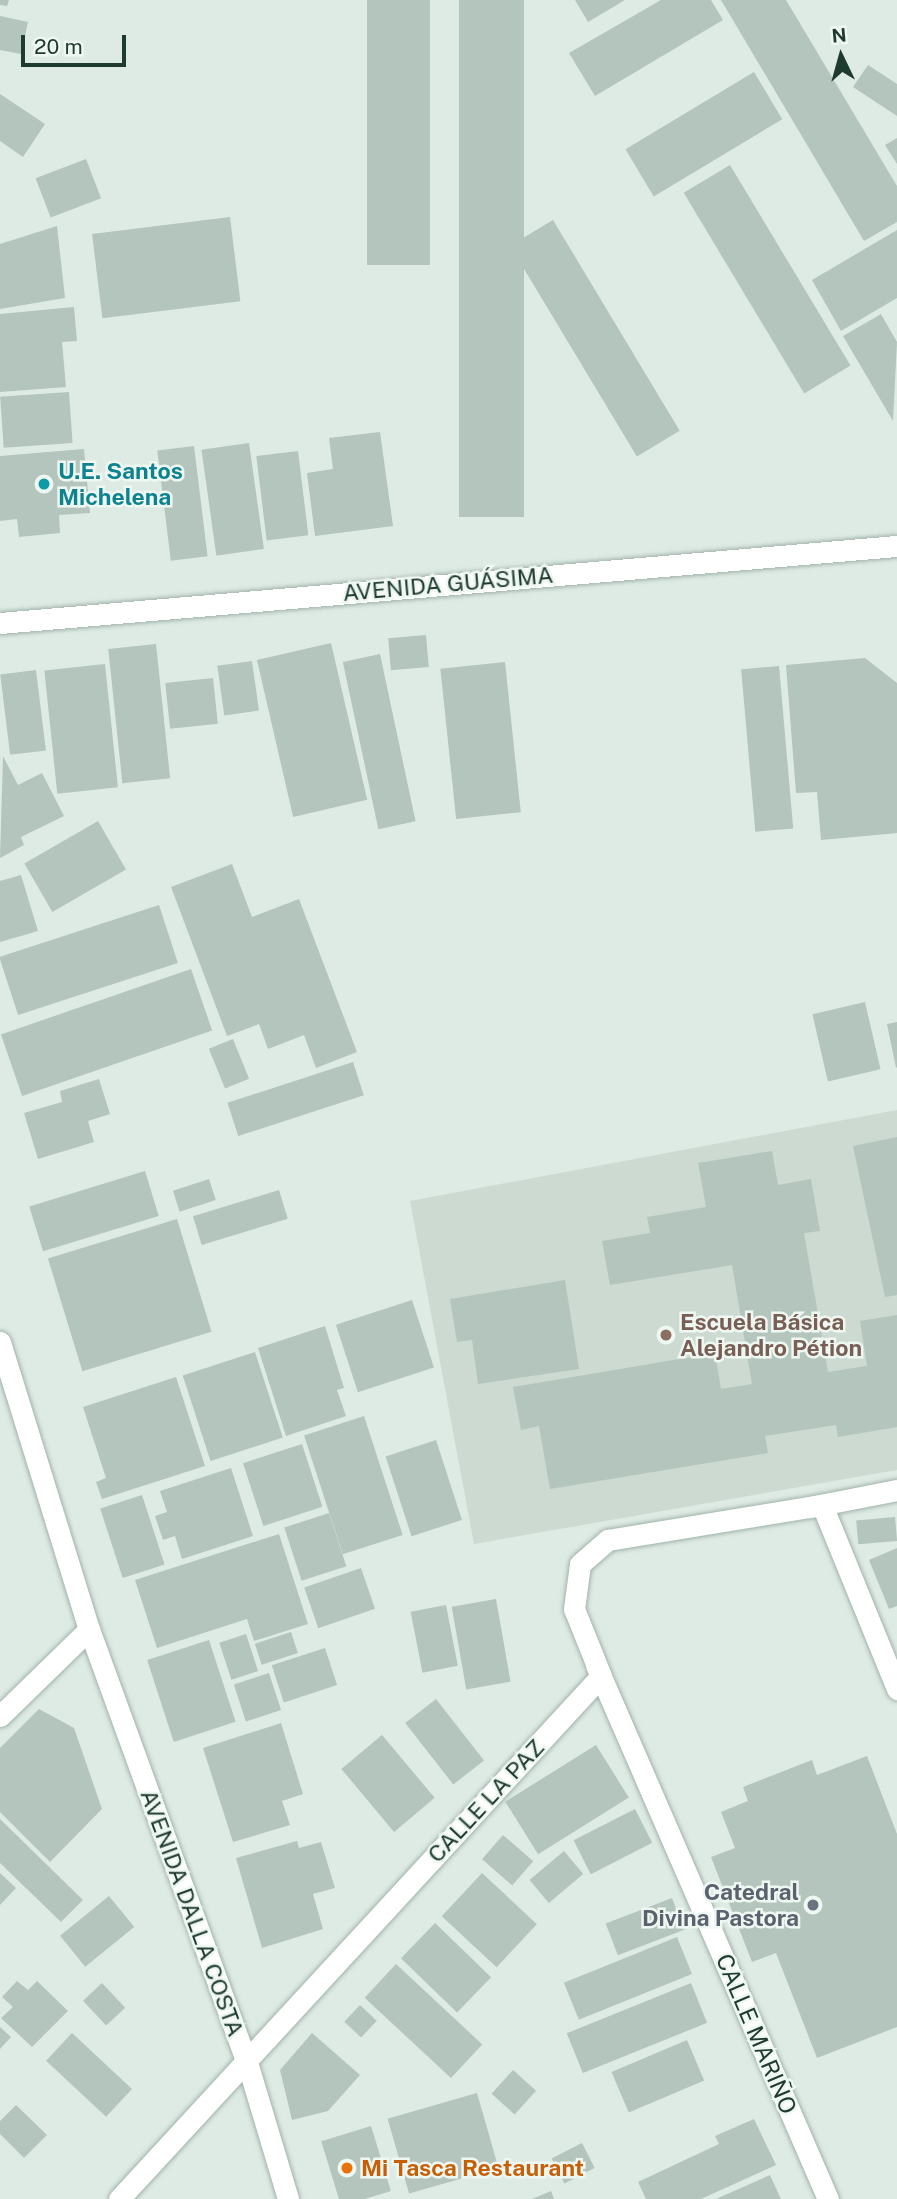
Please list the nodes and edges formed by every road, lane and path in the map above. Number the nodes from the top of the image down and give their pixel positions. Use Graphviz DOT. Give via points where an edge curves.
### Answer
graph roads {
  1 [pos="897,546"];
  2 [pos="0,623"];
  3 [pos="0,1342"];
  4 [pos="897,1490"];
  5 [pos="822,1505"];
  6 [pos="89,1629"];
  7 [pos="601,1676"];
  8 [pos="897,1689"];
  9 [pos="0,1716"];
  10 [pos="247,2062"];
  11 [pos="119,2199"];
  12 [pos="288,2199"];
  13 [pos="828,2199"];
  1 -- 2 [label="street, AVENIDA GUÁSIMA"];
  3 -- 6 [label="street, AVENIDA DALLA COSTA"];
  4 -- 5 [label="street"];
  5 -- 7 [label="street" via="608,1540 580,1564 574,1609"];
  5 -- 8 [label="street"];
  6 -- 9 [label="street"];
  6 -- 10 [label="street, AVENIDA DALLA COSTA"];
  7 -- 10 [label="street, CALLE LA PAZ"];
  7 -- 13 [label="street, CALLE MARIÑO"];
  10 -- 11 [label="street, CALLE LA PAZ"];
  10 -- 12 [label="street, AVENIDA DALLA COSTA"];
}
